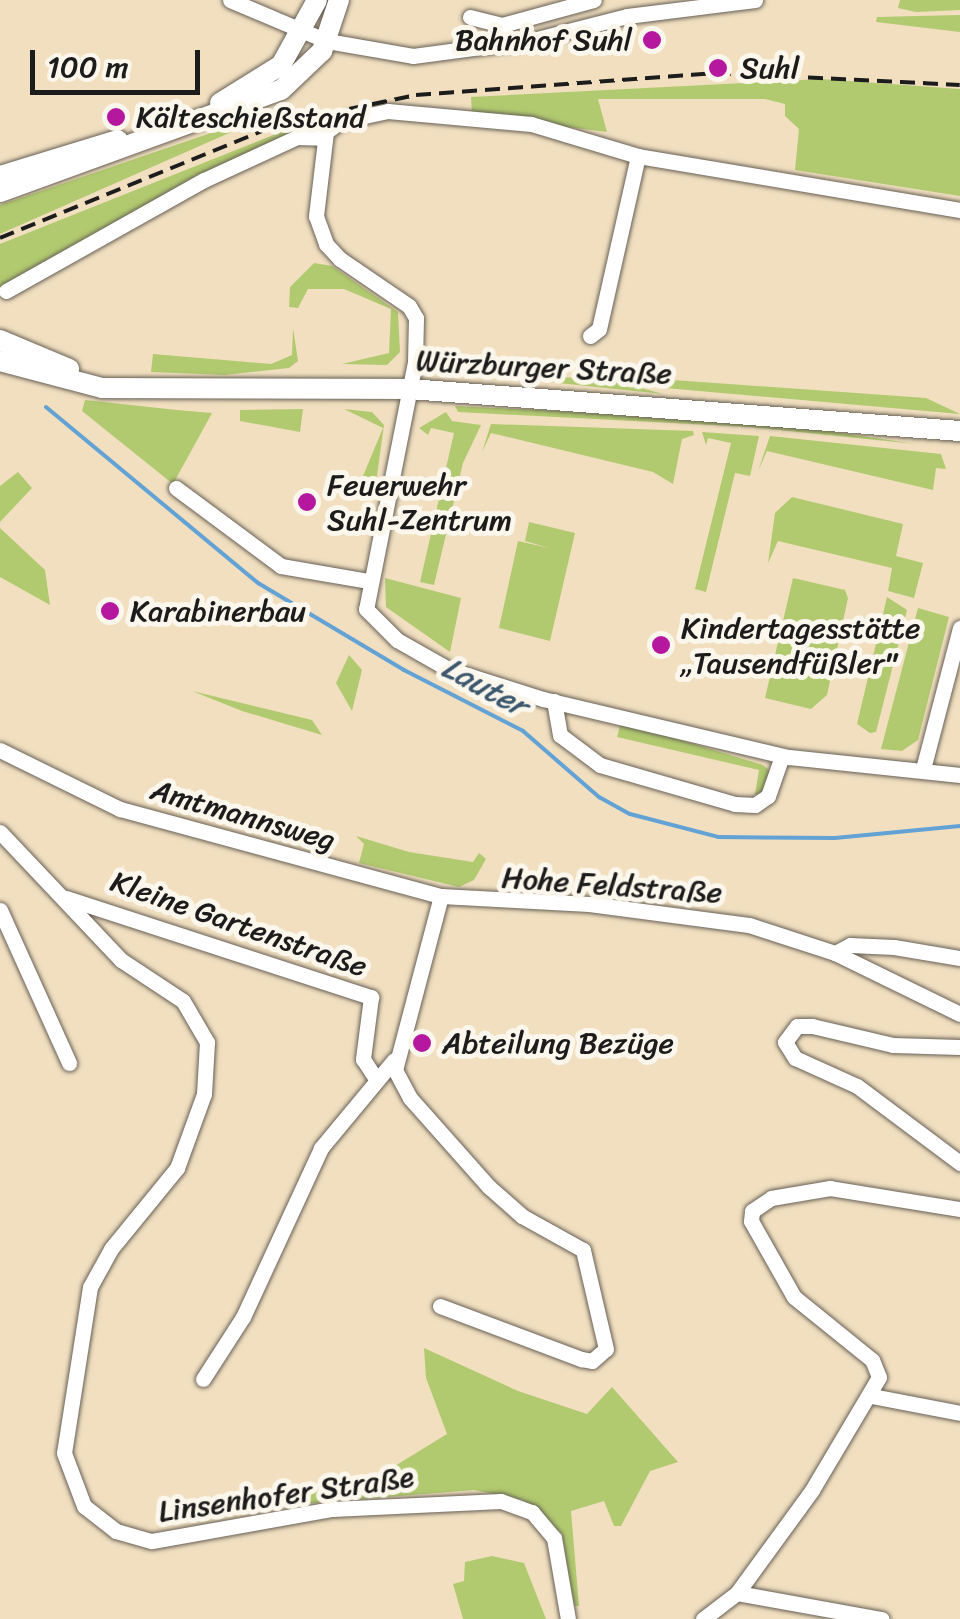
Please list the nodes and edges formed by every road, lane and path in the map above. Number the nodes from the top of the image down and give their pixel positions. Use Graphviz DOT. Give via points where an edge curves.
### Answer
graph roads {
  1 [pos="230,0"];
  2 [pos="317,0"];
  3 [pos="340,0"];
  4 [pos="594,0"];
  5 [pos="755,0"];
  6 [pos="470,18"];
  7 [pos="303,33"];
  8 [pos="328,40"];
  9 [pos="322,138"];
  10 [pos="638,156"];
  11 [pos="0,176"];
  12 [pos="0,192"];
  13 [pos="960,210"];
  14 [pos="6,291"];
  15 [pos="590,336"];
  16 [pos="0,340"];
  17 [pos="0,361"];
  18 [pos="123,385"];
  19 [pos="410,389"];
  20 [pos="960,431"];
  21 [pos="176,488"];
  22 [pos="368,581"];
  23 [pos="960,628"];
  24 [pos="554,701"];
  25 [pos="0,750"];
  26 [pos="782,756"];
  27 [pos="923,768"];
  28 [pos="960,775"];
  29 [pos="0,832"];
  30 [pos="441,896"];
  31 [pos="66,898"];
  32 [pos="481,903"];
  33 [pos="0,910"];
  34 [pos="835,953"];
  35 [pos="960,958"];
  36 [pos="960,1014"];
  37 [pos="960,1047"];
  38 [pos="394,1060"];
  39 [pos="69,1063"];
  40 [pos="374,1076"];
  41 [pos="960,1164"];
  42 [pos="960,1209"];
  43 [pos="440,1306"];
  44 [pos="203,1379"];
  45 [pos="872,1396"];
  46 [pos="960,1412"];
  47 [pos="737,1593"];
  48 [pos="568,1619"];
  49 [pos="703,1619"];
  50 [pos="882,1619"];
  1 -- 7 [label="street"];
  2 -- 7 [label="main road"];
  3 -- 8 [label="main road"];
  4 -- 6 [label="street" via="514,23"];
  5 -- 8 [label="street" via="627,16 446,56 389,54"];
  7 -- 8 [label="street"];
  7 -- 11 [label="main road" via="281,65 238,96"];
  8 -- 12 [label="main road" via="302,76 256,103"];
  9 -- 10 [label="street" via="340,121 400,112 531,124"];
  9 -- 14 [label="street" via="298,137 204,180"];
  9 -- 19 [label="street" via="320,232 340,258 413,310 417,348"];
  10 -- 13 [label="street"];
  10 -- 15 [label="street" via="599,328"];
  16 -- 18 [label="main road, Würzburger Straße" via="48,363"];
  17 -- 18 [label="main road, Würzburger Straße" via="102,388"];
  18 -- 19 [label="main road, Würzburger Straße" via="229,392"];
  19 -- 20 [label="main road, Würzburger Straße"];
  19 -- 22 [label="street"];
  21 -- 22 [label="street" via="269,560 305,574"];
  22 -- 24 [label="street" via="366,609 397,640 448,669"];
  23 -- 27 [label="street"];
  24 -- 26 [label="street"];
  24 -- 26 [label="street" via="560,735 589,758 620,775 704,796 761,802 776,783"];
  25 -- 30 [label="street, Amtmannsweg" via="120,809"];
  26 -- 27 [label="street"];
  27 -- 28 [label="street"];
  29 -- 31 [label="street, Linsenhofer Straße"];
  30 -- 32 [label="street, Amtmannsweg"];
  30 -- 38 [label="street" via="415,1006"];
  31 -- 40 [label="street, Kleine Gartenstraße" via="371,997 375,1006 363,1059"];
  31 -- 48 [label="street, Linsenhofer Straße" via="121,960 183,1001 202,1029 210,1060 177,1168 90,1287 64,1453 84,1506 116,1531 152,1542 332,1508 501,1501 532,1512 554,1538"];
  32 -- 34 [label="street, Hohe Feldstraße" via="589,904 719,918"];
  33 -- 39 [label="street"];
  34 -- 35 [label="street" via="850,946 894,947"];
  34 -- 36 [label="street, Hohe Feldstraße"];
  37 -- 41 [label="street" via="893,1044 812,1026 797,1026 785,1042 795,1058 853,1084"];
  38 -- 40 [label="street"];
  38 -- 43 [label="street" via="410,1098 489,1188 582,1250 606,1349 581,1360"];
  40 -- 44 [label="street" via="322,1148 235,1332"];
  42 -- 45 [label="street" via="830,1188 770,1198 752,1211 794,1298 877,1367"];
  45 -- 46 [label="street"];
  45 -- 47 [label="street"];
  47 -- 49 [label="street"];
  47 -- 50 [label="street"];
}
